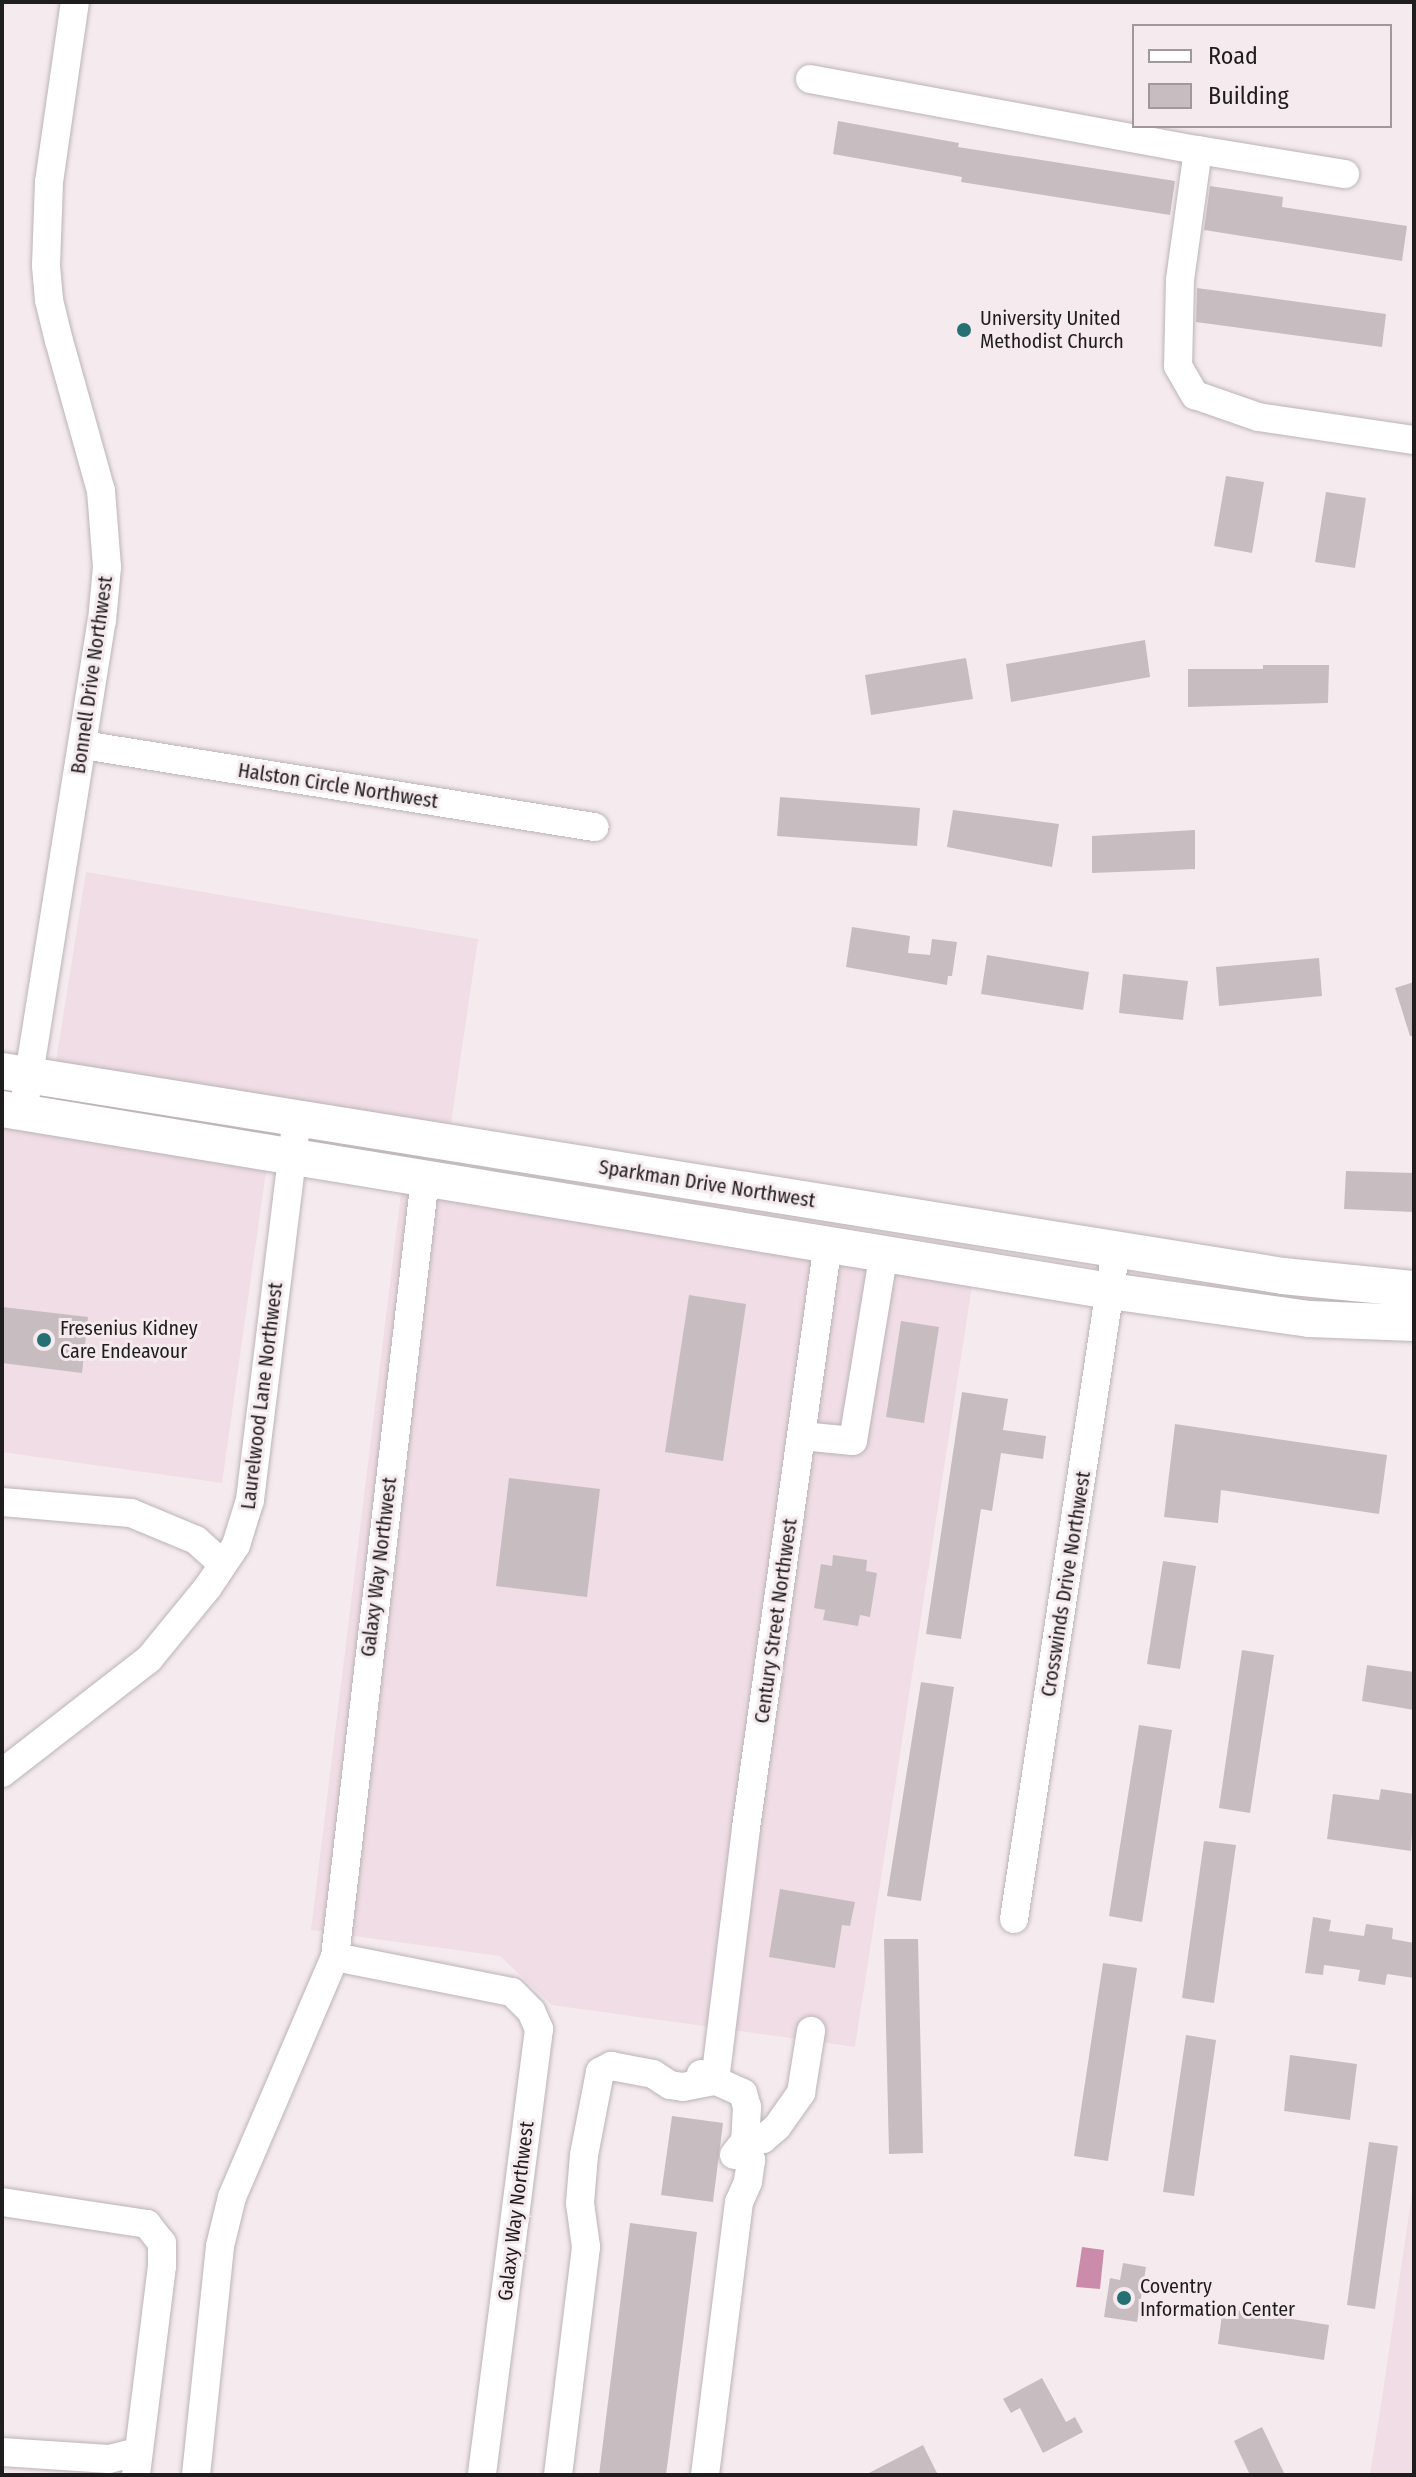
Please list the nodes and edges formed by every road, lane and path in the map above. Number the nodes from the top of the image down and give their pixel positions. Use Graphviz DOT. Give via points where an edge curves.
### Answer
graph roads {
  1 [pos="75,2"];
  2 [pos="810,79"];
  3 [pos="1198,150"];
  4 [pos="1345,174"];
  5 [pos="1414,440"];
  6 [pos="83,745"];
  7 [pos="594,827"];
  8 [pos="16,1073"];
  9 [pos="12,1111"];
  10 [pos="297,1118"];
  11 [pos="292,1156"];
  12 [pos="425,1178"];
  13 [pos="828,1243"];
  14 [pos="1116,1249"];
  15 [pos="884,1252"];
  16 [pos="1414,1289"];
  17 [pos="1110,1291"];
  18 [pos="1414,1323"];
  19 [pos="802,1436"];
  20 [pos="2,1502"];
  21 [pos="223,1564"];
  22 [pos="2,1773"];
  23 [pos="1014,1919"];
  24 [pos="335,1957"];
  25 [pos="811,2031"];
  26 [pos="715,2081"];
  27 [pos="745,2141"];
  28 [pos="2,2202"];
  29 [pos="2,2452"];
  30 [pos="137,2464"];
  31 [pos="196,2475"];
  32 [pos="482,2475"];
  33 [pos="558,2475"];
  34 [pos="705,2475"];
  1 -- 6 [label="street, Bonnell Drive Northwest" via="49,182 46,265 55,328 101,491 106,540 102,621"];
  2 -- 3 [label="street"];
  3 -- 4 [label="street"];
  3 -- 5 [label="street" via="1180,280 1178,366 1195,395 1258,417"];
  6 -- 7 [label="street, Halston Circle Northwest"];
  6 -- 8 [label="street, Bonnell Drive Northwest"];
  8 -- 9 [label="street, Bonnell Drive Northwest"];
  8 -- 10 [label="main road, Sparkman Drive Northwest"];
  9 -- 11 [label="main road, Sparkman Drive Northwest"];
  10 -- 11 [label="street, Laurelwood Lane Northwest"];
  10 -- 14 [label="main road, Sparkman Drive Northwest"];
  11 -- 12 [label="main road, Sparkman Drive Northwest"];
  11 -- 21 [label="street, Laurelwood Lane Northwest" via="250,1500"];
  12 -- 13 [label="main road, Sparkman Drive Northwest"];
  12 -- 24 [label="street, Galaxy Way Northwest"];
  13 -- 15 [label="main road, Sparkman Drive Northwest"];
  13 -- 19 [label="street, Century Street Northwest"];
  14 -- 16 [label="main road, Sparkman Drive Northwest" via="1283,1276"];
  14 -- 17 [label="street, Crosswinds Drive Northwest"];
  15 -- 17 [label="main road, Sparkman Drive Northwest"];
  15 -- 19 [label="street" via="853,1441"];
  17 -- 18 [label="main road, Sparkman Drive Northwest" via="1309,1319"];
  17 -- 23 [label="street, Crosswinds Drive Northwest"];
  19 -- 26 [label="street, Century Street Northwest"];
  20 -- 21 [label="street" via="131,1513 196,1540"];
  21 -- 22 [label="street, Laurelwood Lane Northwest" via="149,1659"];
  24 -- 31 [label="street, Galaxy Way Northwest" via="232,2197 220,2246"];
  24 -- 32 [label="street, Galaxy Way Northwest" via="512,1992 531,2011 539,2029"];
  25 -- 27 [label="street" via="801,2093 763,2139"];
  26 -- 27 [label="street" via="743,2093"];
  26 -- 33 [label="street" via="694,2087 611,2066 600,2072 584,2155 580,2203 586,2247"];
  27 -- 34 [label="street" via="751,2160 739,2202"];
  28 -- 30 [label="street" via="147,2224 162,2243"];
  29 -- 30 [label="street"];
}
